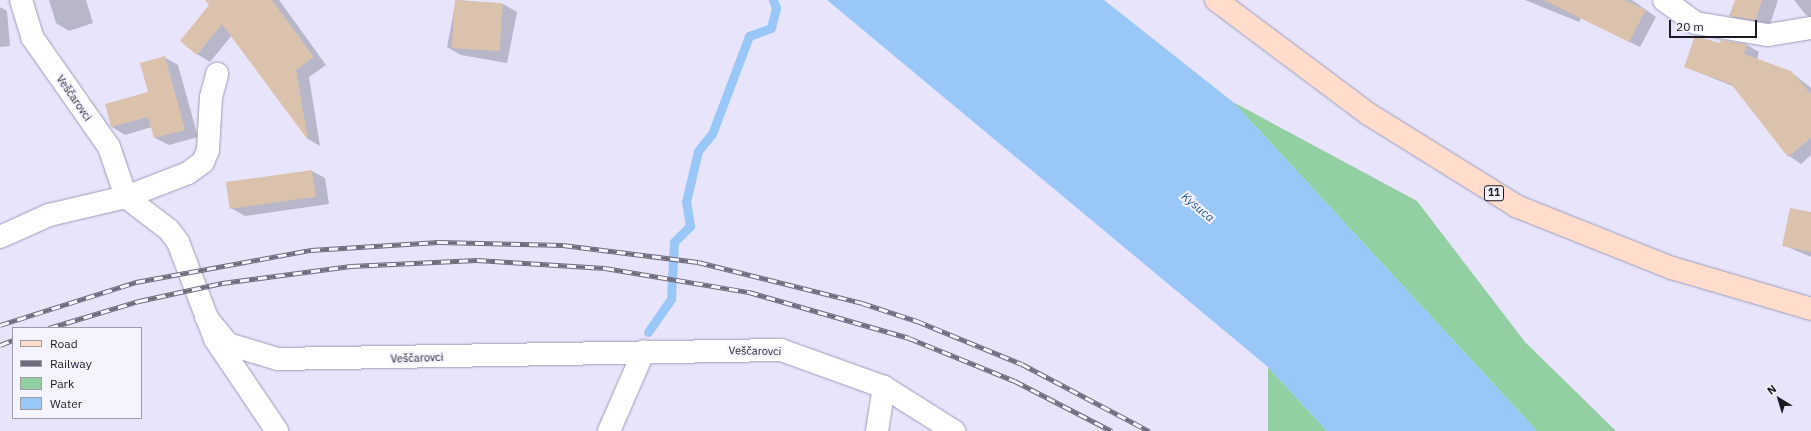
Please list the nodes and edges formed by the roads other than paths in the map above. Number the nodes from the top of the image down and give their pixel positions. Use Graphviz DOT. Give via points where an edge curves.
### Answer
graph roads {
  1 [pos="21,0"];
  2 [pos="1216,0"];
  3 [pos="1664,0"];
  4 [pos="1811,28"];
  5 [pos="216,74"];
  6 [pos="126,197"];
  7 [pos="0,237"];
  8 [pos="1811,309"];
  9 [pos="206,317"];
  10 [pos="644,351"];
  11 [pos="884,387"];
  12 [pos="277,431"];
  13 [pos="609,431"];
  14 [pos="877,431"];
  15 [pos="954,431"];
  1 -- 6 [label="street, Veščarovci" via="32,37 108,147"];
  2 -- 8 [label="main road, 11" via="1370,115 1516,206 1665,266"];
  3 -- 4 [label="street" via="1696,22 1768,35"];
  5 -- 6 [label="street" via="203,162 188,172"];
  6 -- 7 [label="street" via="49,215"];
  6 -- 9 [label="street, Veščarovci" via="169,230 178,242"];
  9 -- 10 [label="street, Veščarovci" via="228,344 278,359"];
  9 -- 12 [label="street, Veščarovci" via="221,350"];
  10 -- 11 [label="street, Veščarovci" via="781,350"];
  10 -- 13 [label="street"];
  11 -- 14 [label="street"];
  11 -- 15 [label="street, Veščarovci"];
}
